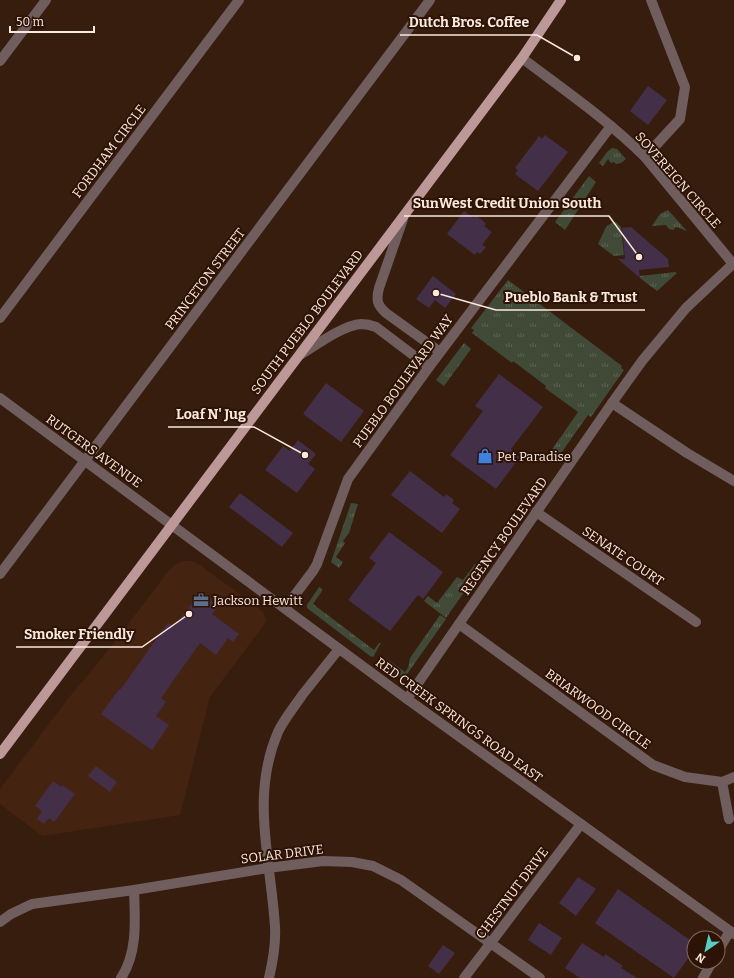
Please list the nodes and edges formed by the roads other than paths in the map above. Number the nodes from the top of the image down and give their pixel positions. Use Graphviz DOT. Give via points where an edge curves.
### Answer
graph roads {
  1 [pos="46,0"];
  2 [pos="239,0"];
  3 [pos="430,0"];
  4 [pos="561,0"];
  5 [pos="651,0"];
  6 [pos="522,58"];
  7 [pos="0,61"];
  8 [pos="611,126"];
  9 [pos="645,157"];
  10 [pos="404,214"];
  11 [pos="734,264"];
  12 [pos="0,318"];
  13 [pos="440,352"];
  14 [pos="298,356"];
  15 [pos="429,367"];
  16 [pos="0,398"];
  17 [pos="612,403"];
  18 [pos="85,461"];
  19 [pos="734,480"];
  20 [pos="536,512"];
  21 [pos="172,524"];
  22 [pos="0,574"];
  23 [pos="285,608"];
  24 [pos="696,622"];
  25 [pos="459,624"];
  26 [pos="339,649"];
  27 [pos="407,699"];
  28 [pos="0,754"];
  29 [pos="734,776"];
  30 [pos="722,782"];
  31 [pos="729,819"];
  32 [pos="581,824"];
  33 [pos="268,868"];
  34 [pos="134,890"];
  35 [pos="0,922"];
  36 [pos="732,932"];
  37 [pos="726,940"];
  38 [pos="490,943"];
  39 [pos="121,978"];
  40 [pos="270,978"];
  41 [pos="464,978"];
  42 [pos="540,978"];
  1 -- 7 [label="street"];
  2 -- 12 [label="street, FORDHAM CIRCLE"];
  3 -- 18 [label="street, PRINCETON STREET"];
  4 -- 6 [label="main road, SOUTH PUEBLO BOULEVARD"];
  5 -- 9 [label="street" via="685,87 680,119"];
  6 -- 8 [label="street, SOVEREIGN CIRCLE"];
  6 -- 10 [label="main road, SOUTH PUEBLO BOULEVARD"];
  8 -- 9 [label="street, SOVEREIGN CIRCLE"];
  8 -- 13 [label="street, PUEBLO BOULEVARD WAY"];
  9 -- 11 [label="street, SOVEREIGN CIRCLE"];
  10 -- 13 [label="street" via="379,288 378,303 386,313"];
  10 -- 14 [label="main road, SOUTH PUEBLO BOULEVARD"];
  11 -- 17 [label="street, REGENCY BOULEVARD" via="686,308 646,356"];
  13 -- 15 [label="street, PUEBLO BOULEVARD WAY"];
  14 -- 15 [label="street" via="340,331 361,324 376,327"];
  14 -- 21 [label="main road, SOUTH PUEBLO BOULEVARD"];
  15 -- 23 [label="street, PUEBLO BOULEVARD WAY" via="348,480 313,571"];
  16 -- 18 [label="street, RUTGERS AVENUE"];
  17 -- 19 [label="street" via="687,453"];
  17 -- 20 [label="street, REGENCY BOULEVARD"];
  18 -- 21 [label="street, RUTGERS AVENUE"];
  18 -- 22 [label="street, PRINCETON STREET"];
  20 -- 24 [label="street, SENATE COURT"];
  20 -- 25 [label="street, REGENCY BOULEVARD"];
  21 -- 23 [label="street, RED CREEK SPRINGS ROAD EAST"];
  21 -- 28 [label="main road, SOUTH PUEBLO BOULEVARD"];
  23 -- 26 [label="street, RED CREEK SPRINGS ROAD EAST"];
  25 -- 27 [label="street, REGENCY BOULEVARD"];
  25 -- 30 [label="street, BRIARWOOD CIRCLE" via="653,765 685,777"];
  26 -- 27 [label="street, RED CREEK SPRINGS ROAD EAST"];
  26 -- 33 [label="street" via="293,708 279,730 269,754 262,804"];
  27 -- 32 [label="street, RED CREEK SPRINGS ROAD EAST"];
  29 -- 30 [label="street"];
  30 -- 31 [label="street"];
  32 -- 36 [label="street, RED CREEK SPRINGS ROAD EAST"];
  32 -- 38 [label="street, CHESTNUT DRIVE"];
  33 -- 34 [label="street, SOLAR DRIVE"];
  33 -- 38 [label="street, SOLAR DRIVE" via="323,861 372,866 401,880"];
  33 -- 40 [label="street" via="275,928"];
  34 -- 35 [label="street, SOLAR DRIVE" via="32,904"];
  34 -- 39 [label="street" via="135,936 131,956"];
  36 -- 37 [label="street"];
  38 -- 41 [label="street, CHESTNUT DRIVE"];
  38 -- 42 [label="street, SOLAR DRIVE"];
}
